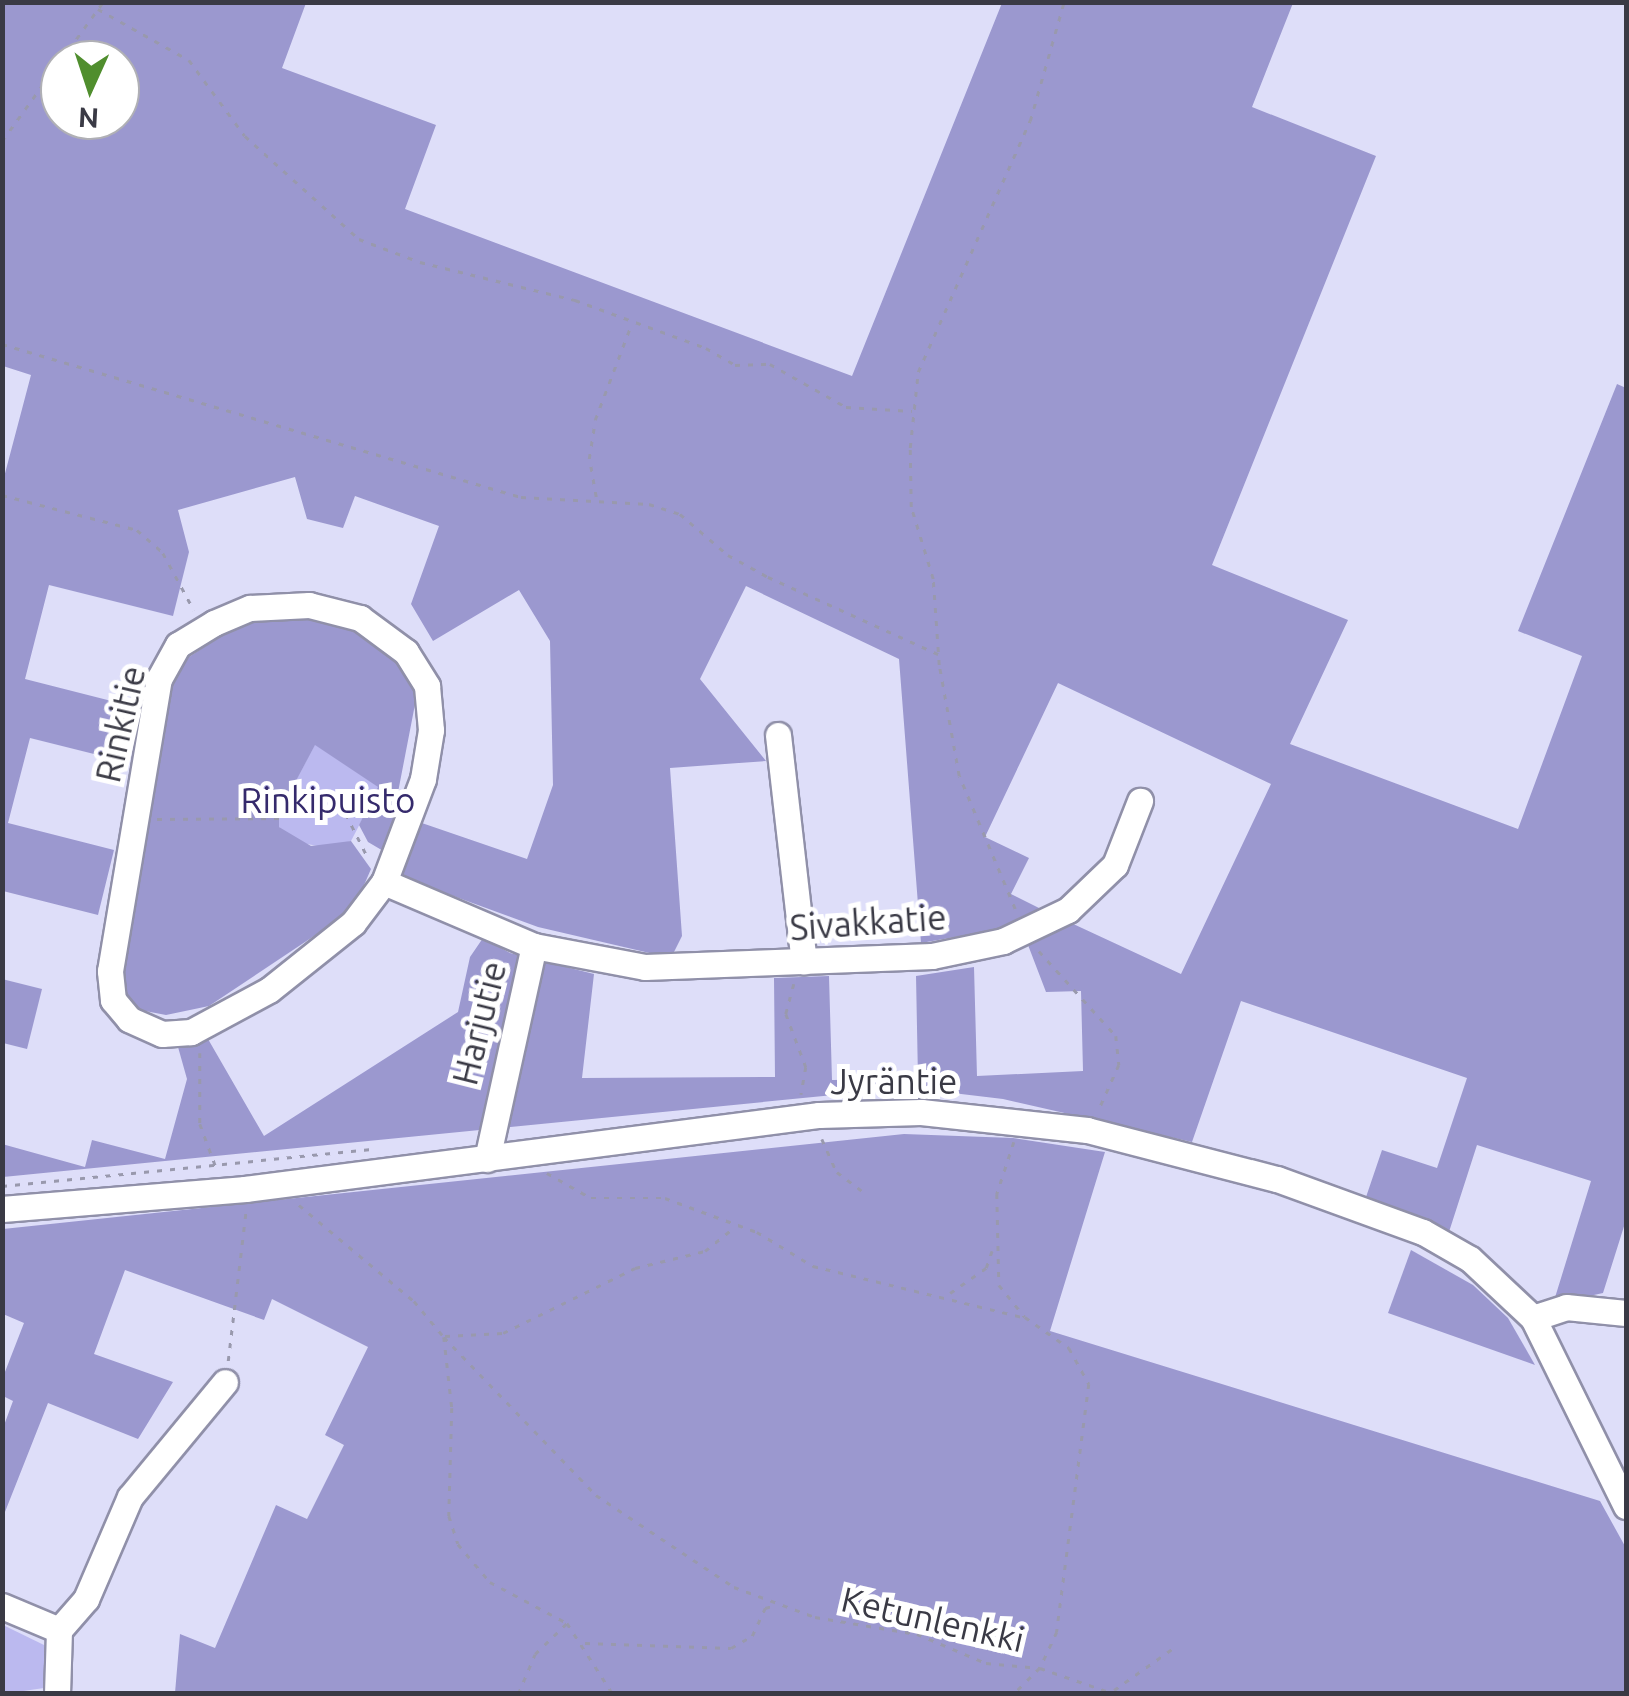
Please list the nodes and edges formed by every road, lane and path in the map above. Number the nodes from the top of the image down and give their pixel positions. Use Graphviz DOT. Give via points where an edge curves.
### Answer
graph roads {
  1 [pos="103,2"];
  2 [pos="1064,2"];
  3 [pos="98,9"];
  4 [pos="75,40"];
  5 [pos="40,88"];
  6 [pos="2,141"];
  7 [pos="631,326"];
  8 [pos="2,344"];
  9 [pos="913,412"];
  10 [pos="2,495"];
  11 [pos="596,498"];
  12 [pos="203,630"];
  13 [pos="938,654"];
  14 [pos="778,734"];
  15 [pos="1140,801"];
  16 [pos="340,802"];
  17 [pos="135,816"];
  18 [pos="285,818"];
  19 [pos="385,880"];
  20 [pos="1026,930"];
  21 [pos="534,946"];
  22 [pos="800,962"];
  23 [pos="191,1032"];
  24 [pos="811,1117"];
  25 [pos="1028,1120"];
  26 [pos="1087,1130"];
  27 [pos="388,1148"];
  28 [pos="518,1155"];
  29 [pos="488,1160"];
  30 [pos="217,1168"];
  31 [pos="2,1186"];
  32 [pos="274,1186"];
  33 [pos="245,1189"];
  34 [pos="862,1191"];
  35 [pos="2,1210"];
  36 [pos="736,1226"];
  37 [pos="994,1244"];
  38 [pos="946,1294"];
  39 [pos="1626,1313"];
  40 [pos="1025,1317"];
  41 [pos="1533,1318"];
  42 [pos="444,1336"];
  43 [pos="225,1382"];
  44 [pos="1626,1506"];
  45 [pos="777,1604"];
  46 [pos="2,1606"];
  47 [pos="567,1623"];
  48 [pos="59,1630"];
  49 [pos="582,1642"];
  50 [pos="1172,1649"];
  51 [pos="1040,1668"];
  52 [pos="1114,1692"];
  53 [pos="57,1694"];
  54 [pos="518,1694"];
  55 [pos="613,1694"];
  56 [pos="1014,1694"];
  1 -- 3 [label="path"];
  2 -- 9 [label="path" via="1030,121 946,299 918,372"];
  3 -- 4 [label="path"];
  3 -- 7 [label="path" via="190,60 245,136 359,239 420,262 576,300"];
  5 -- 6 [label="path"];
  7 -- 9 [label="path" via="706,348 735,365 770,364 846,407"];
  7 -- 11 [label="path" via="595,420 590,458"];
  8 -- 11 [label="path" via="521,497"];
  9 -- 13 [label="path" via="912,507 932,579"];
  10 -- 12 [label="path" via="137,530 163,553"];
  11 -- 13 [label="path" via="680,514 728,556"];
  12 -- 17 [label="street, Rinkitie" via="178,645 159,680"];
  12 -- 19 [label="street, Rinkitie" via="250,608 309,605 360,618 406,652 427,686 431,730 423,779"];
  13 -- 20 [label="path" via="960,776"];
  14 -- 22 [label="street"];
  15 -- 20 [label="street, Sivakkatie" via="1115,864 1068,910"];
  16 -- 19 [label="path"];
  17 -- 18 [label="path"];
  17 -- 23 [label="street, Rinkitie" via="110,972 113,1000 130,1019 162,1034"];
  19 -- 21 [label="street, Harjutie"];
  19 -- 23 [label="street, Rinkitie" via="353,924 269,990"];
  20 -- 22 [label="street, Sivakkatie" via="932,956"];
  20 -- 26 [label="path" via="1120,1048 1115,1078"];
  21 -- 22 [label="street, Sivakkatie" via="645,966"];
  21 -- 29 [label="street, Harjutie"];
  22 -- 24 [label="path" via="786,1014 806,1067"];
  23 -- 30 [label="path" via="202,1063 200,1124"];
  24 -- 25 [label="street, Jyräntie"];
  24 -- 28 [label="street, Jyräntie"];
  24 -- 34 [label="path" via="837,1172"];
  25 -- 26 [label="street, Jyräntie"];
  25 -- 37 [label="path" via="1008,1156"];
  26 -- 41 [label="street, Jyräntie" via="1277,1179 1423,1232 1470,1259"];
  27 -- 30 [label="path"];
  28 -- 29 [label="street, Jyräntie"];
  28 -- 36 [label="path" via="591,1198 653,1196"];
  29 -- 32 [label="street, Jyräntie"];
  30 -- 31 [label="path"];
  32 -- 33 [label="street, Jyräntie"];
  32 -- 42 [label="path, Ketunlenkki" via="414,1301"];
  33 -- 35 [label="street, Jyräntie"];
  33 -- 43 [label="path" via="241,1280"];
  36 -- 38 [label="path" via="814,1266"];
  36 -- 42 [label="path" via="705,1251 635,1268 503,1333"];
  37 -- 38 [label="path" via="986,1268"];
  37 -- 40 [label="path" via="999,1285"];
  38 -- 40 [label="path"];
  39 -- 41 [label="street" via="1566,1308"];
  40 -- 51 [label="path" via="1069,1348 1090,1384 1057,1632"];
  41 -- 44 [label="street, Jyräntie"];
  42 -- 45 [label="path, Ketunlenkki" via="596,1494 671,1550"];
  42 -- 47 [label="path" via="452,1408 449,1516 458,1544 490,1582"];
  43 -- 48 [label="street" via="130,1498 86,1599"];
  45 -- 49 [label="path" via="766,1608 752,1636 731,1648"];
  45 -- 51 [label="path, Ketunlenkki" via="917,1634 986,1663"];
  46 -- 48 [label="street"];
  47 -- 49 [label="path"];
  47 -- 54 [label="path" via="535,1654"];
  48 -- 53 [label="street"];
  49 -- 55 [label="path"];
  50 -- 52 [label="path"];
  51 -- 52 [label="path, Ketunlenkki"];
  51 -- 56 [label="path"];
}
